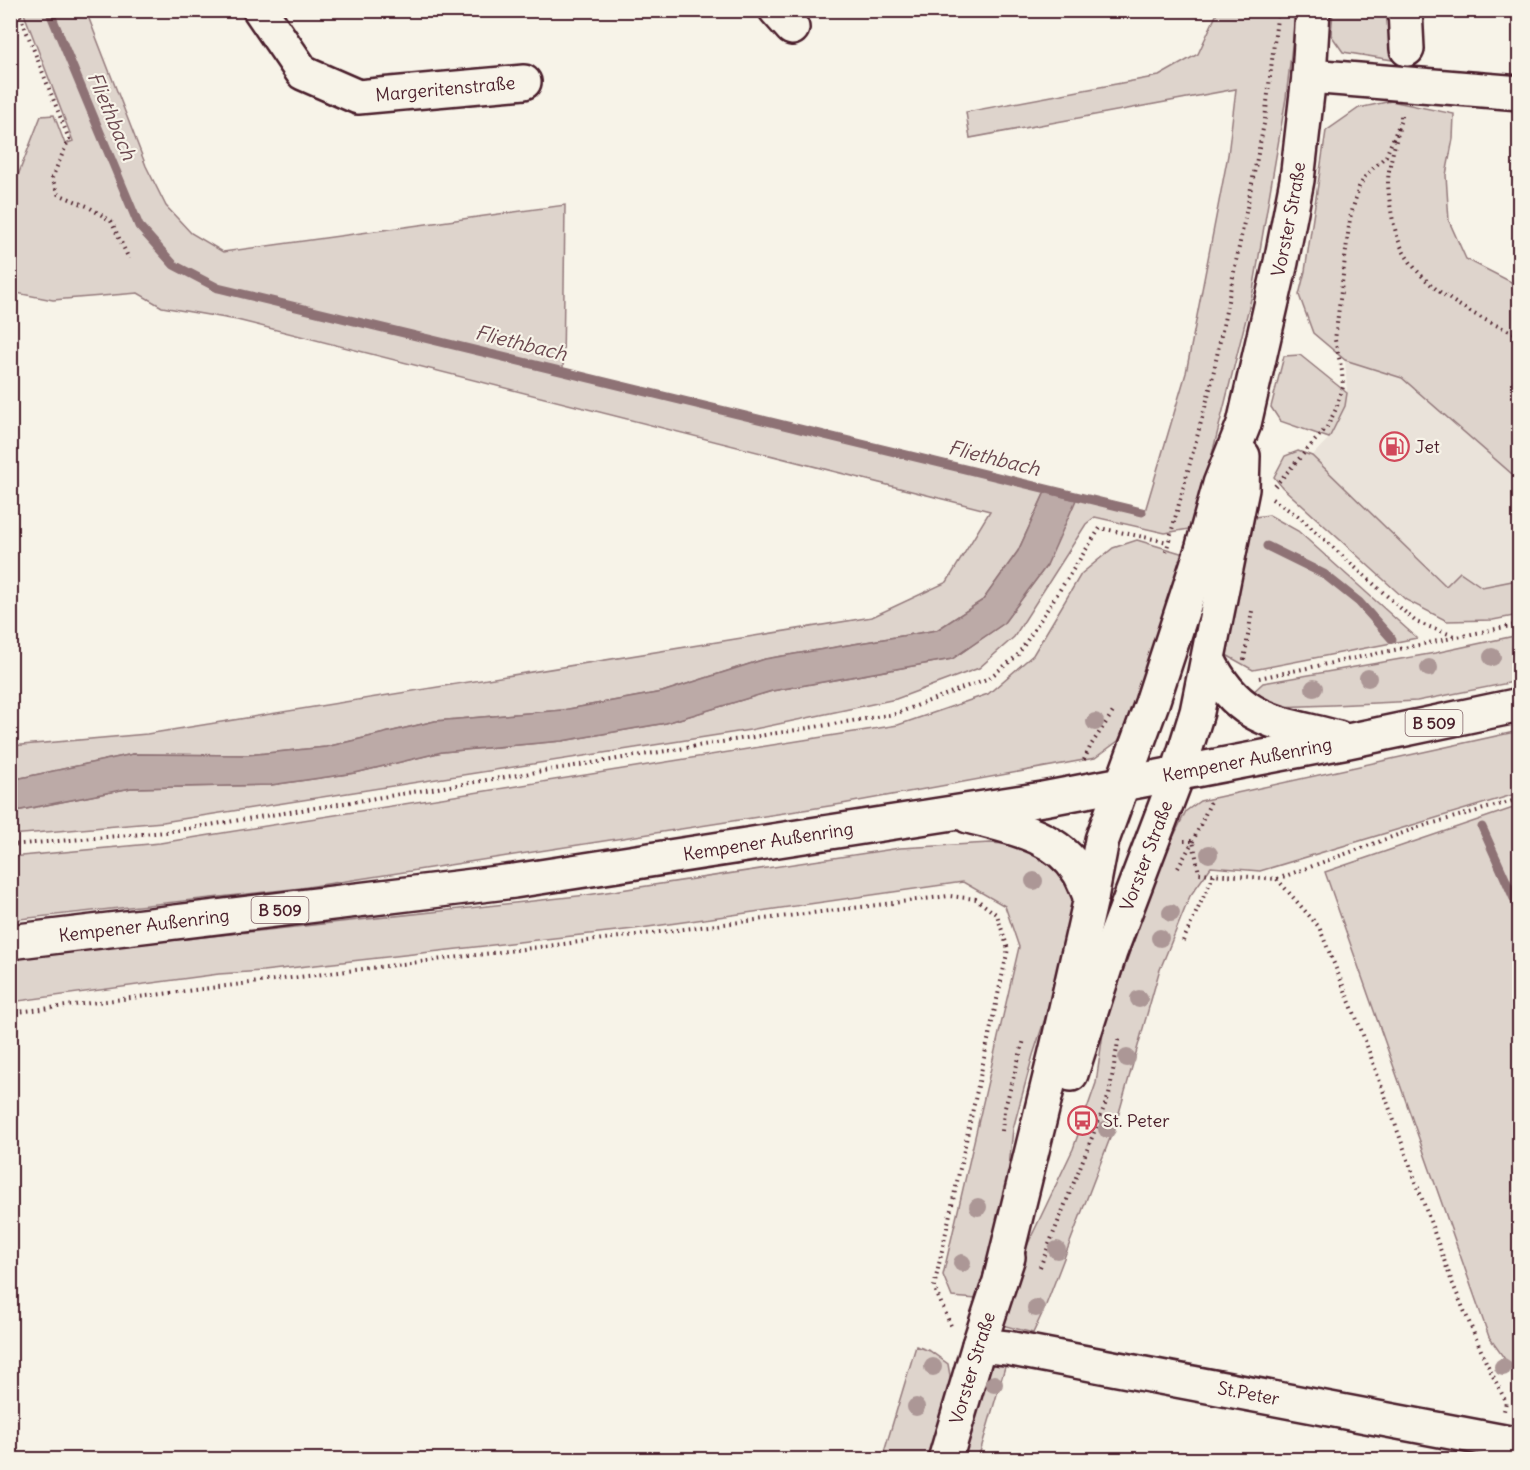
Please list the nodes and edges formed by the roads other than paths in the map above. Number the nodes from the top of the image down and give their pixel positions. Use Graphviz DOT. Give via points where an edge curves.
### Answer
graph roads {
  1 [pos="260,10"];
  2 [pos="1313,10"];
  3 [pos="1405,10"];
  4 [pos="1407,49"];
  5 [pos="1309,76"];
  6 [pos="524,82"];
  7 [pos="1520,93"];
  8 [pos="1244,424"];
  9 [pos="1208,659"];
  10 [pos="1520,705"];
  11 [pos="1348,741"];
  12 [pos="1178,773"];
  13 [pos="1122,783"];
  14 [pos="956,812"];
  15 [pos="1091,898"];
  16 [pos="10,942"];
  17 [pos="1001,1277"];
  18 [pos="967,1340"];
  19 [pos="1508,1444"];
  20 [pos="945,1460"];
  1 -- 6 [label="main road, Margeritenstraße" via="303,73 358,97"];
  2 -- 5 [label="main road, Vorster Straße"];
  3 -- 4 [label="main road"];
  5 -- 7 [label="main road"];
  5 -- 8 [label="main road, Vorster Straße" via="1297,180"];
  8 -- 9 [label="main road, Vorster Straße" via="1242,489"];
  8 -- 13 [label="main road, Vorster Straße" via="1220,484 1152,704"];
  9 -- 11 [label="main road" via="1225,689 1242,691 1255,714"];
  9 -- 12 [label="main road, Vorster Straße"];
  10 -- 11 [label="main road, Kempener Außenring / B 509"];
  11 -- 12 [label="main road, Kempener Außenring / B 509"];
  12 -- 13 [label="main road, Kempener Außenring / B 509"];
  12 -- 17 [label="main road, Vorster Straße" via="1110,952"];
  13 -- 14 [label="main road, Kempener Außenring / B 509"];
  13 -- 15 [label="main road, Vorster Straße" via="1102,840"];
  14 -- 15 [label="main road" via="1052,843 1079,872"];
  14 -- 16 [label="main road, Kempener Außenring / B 509" via="514,881"];
  15 -- 17 [label="main road, Vorster Straße"];
  17 -- 18 [label="main road, Vorster Straße"];
  18 -- 19 [label="main road, St.Peter"];
  18 -- 20 [label="main road, Vorster Straße"];
}
